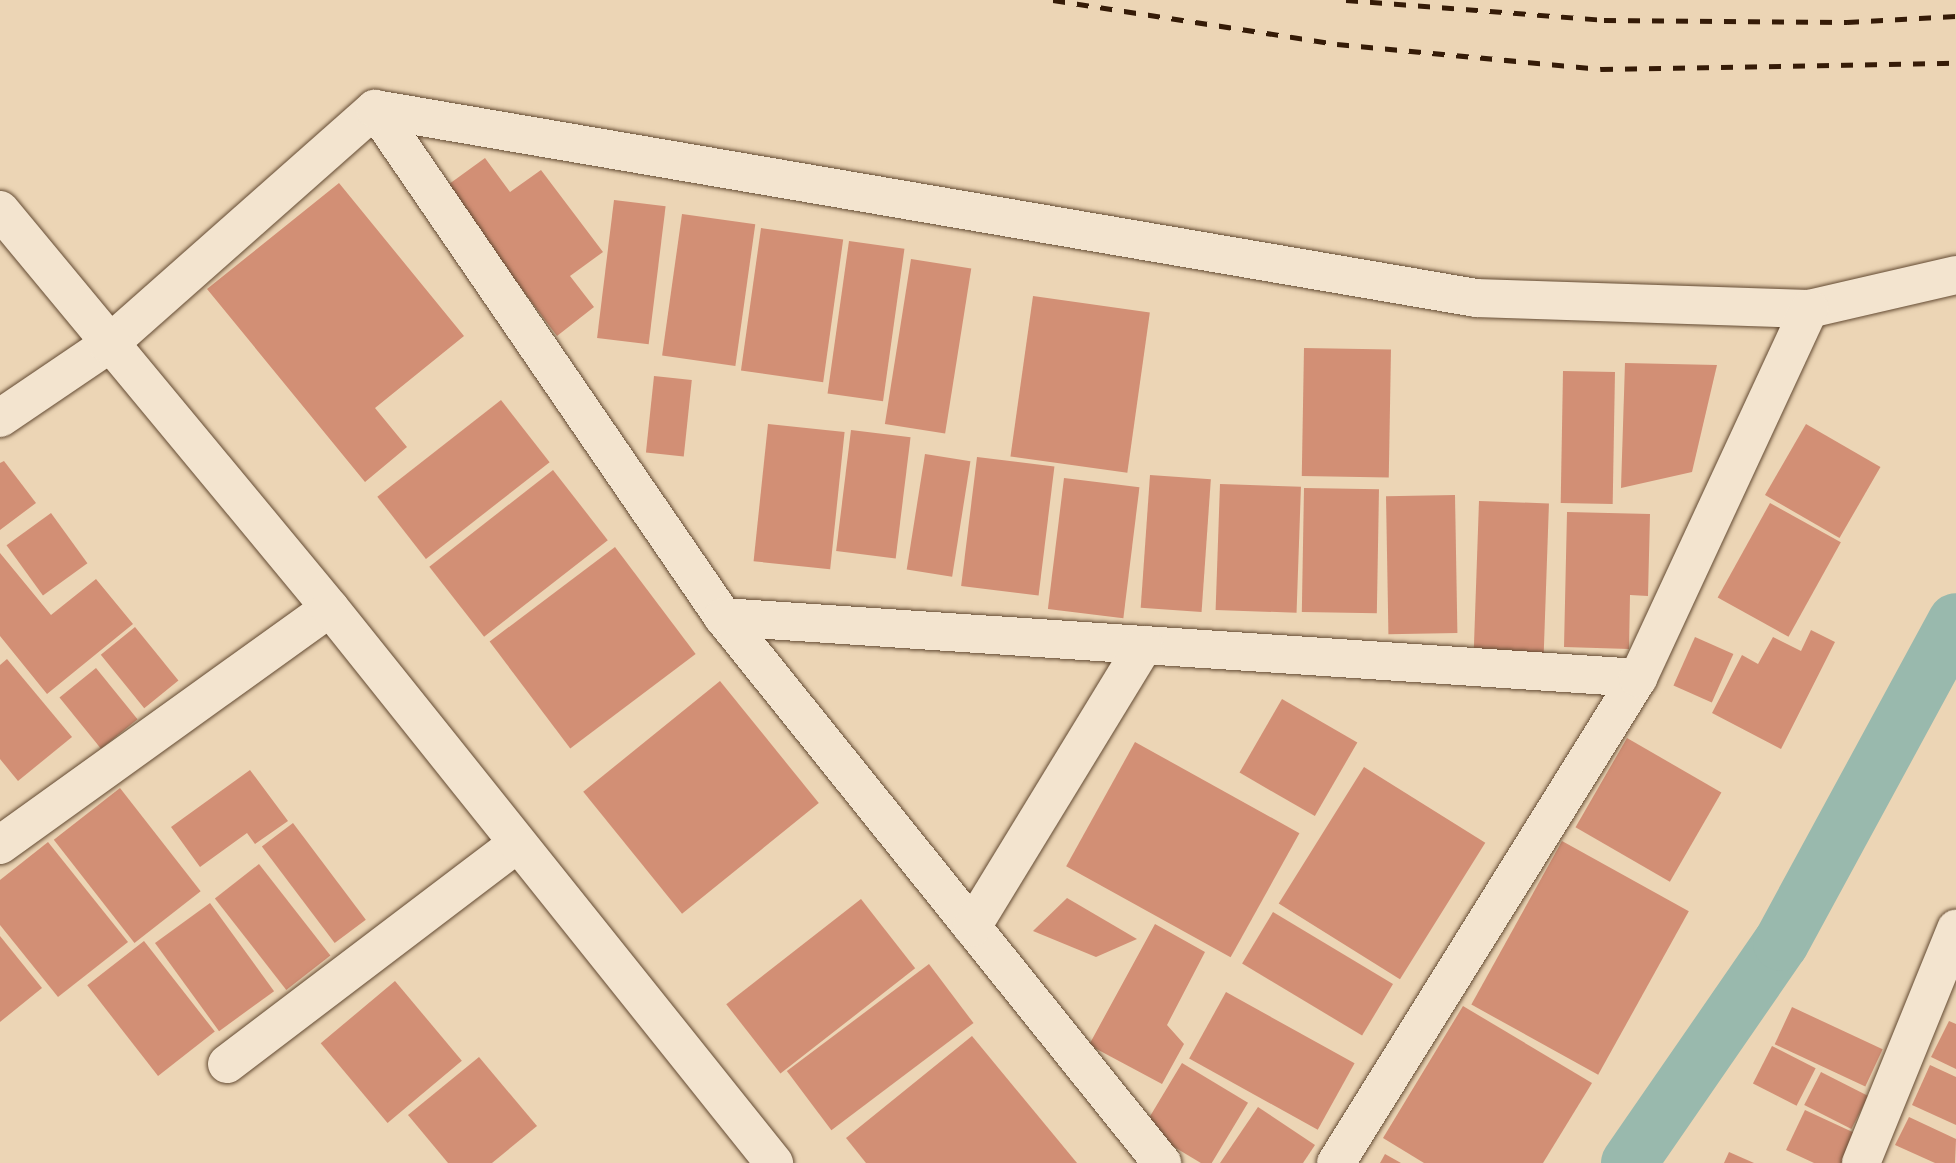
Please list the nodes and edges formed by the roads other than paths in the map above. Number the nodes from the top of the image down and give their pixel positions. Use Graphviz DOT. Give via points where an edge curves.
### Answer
graph roads {
  1 [pos="375,109"];
  2 [pos="0,210"];
  3 [pos="1956,275"];
  4 [pos="1809,309"];
  5 [pos="108,345"];
  6 [pos="0,418"];
  7 [pos="330,608"];
  8 [pos="723,617"];
  9 [pos="1144,645"];
  10 [pos="1638,678"];
  11 [pos="0,845"];
  12 [pos="515,845"];
  13 [pos="972,927"];
  14 [pos="1956,929"];
  15 [pos="227,1064"];
  16 [pos="774,1163"];
  17 [pos="1162,1163"];
  18 [pos="1336,1163"];
  19 [pos="1861,1163"];
  1 -- 4 [label="street" via="1476,298"];
  1 -- 5 [label="street"];
  1 -- 8 [label="street"];
  2 -- 5 [label="street"];
  3 -- 4 [label="street"];
  4 -- 10 [label="street"];
  5 -- 6 [label="street"];
  5 -- 7 [label="street"];
  7 -- 11 [label="street"];
  7 -- 12 [label="street"];
  8 -- 9 [label="street"];
  8 -- 13 [label="street"];
  9 -- 10 [label="street"];
  9 -- 13 [label="street"];
  10 -- 18 [label="street"];
  12 -- 15 [label="street"];
  12 -- 16 [label="street"];
  13 -- 17 [label="street"];
  14 -- 19 [label="street"];
}
